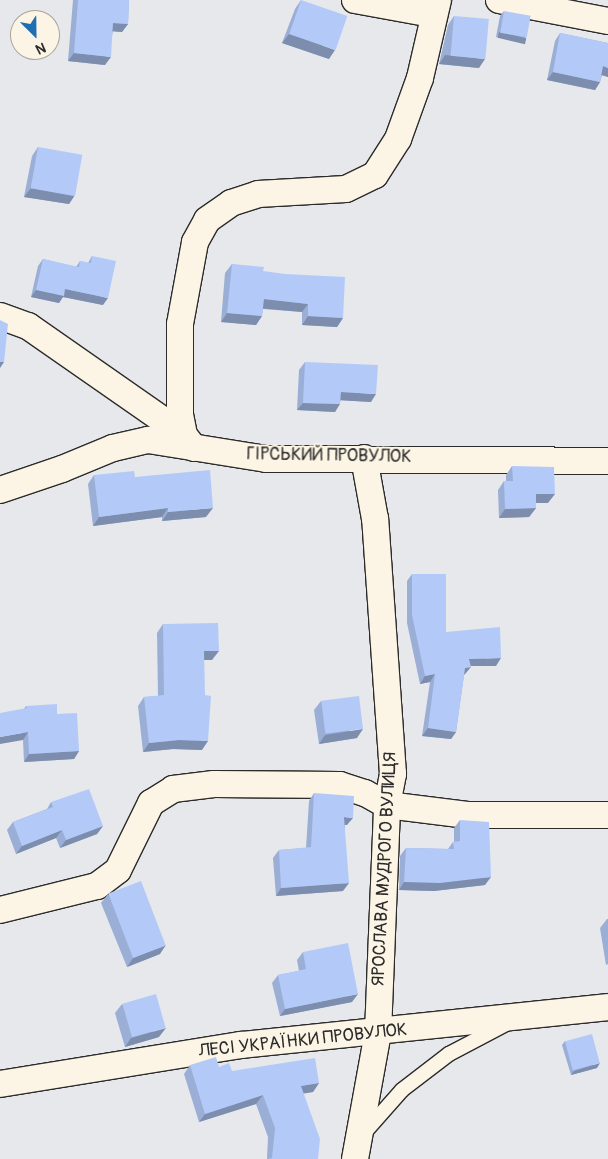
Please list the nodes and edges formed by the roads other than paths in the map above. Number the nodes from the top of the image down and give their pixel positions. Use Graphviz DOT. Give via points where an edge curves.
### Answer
graph roads {
  1 [pos="355,0"];
  2 [pos="498,0"];
  3 [pos="435,7"];
  4 [pos="608,21"];
  5 [pos="0,316"];
  6 [pos="189,441"];
  7 [pos="364,458"];
  8 [pos="608,461"];
  9 [pos="0,490"];
  10 [pos="387,805"];
  11 [pos="608,815"];
  12 [pos="0,910"];
  13 [pos="608,1008"];
  14 [pos="520,1017"];
  15 [pos="378,1032"];
  16 [pos="0,1084"];
  17 [pos="357,1149"];
  1 -- 3 [label="street"];
  2 -- 4 [label="street"];
  3 -- 6 [label="street" via="420,78 398,139 375,175 346,189 258,194 231,203 207,220 195,242 180,324 180,414"];
  5 -- 6 [label="street" via="28,326"];
  6 -- 7 [label="street, ГІРСЬКИЙ ПРОВУЛОК" via="266,458"];
  6 -- 9 [label="street, ГІРСЬКИЙ ПРОВУЛОК" via="148,440 130,444"];
  7 -- 8 [label="street, ГІРСЬКИЙ ПРОВУЛОК"];
  7 -- 10 [label="street, ЯРОСЛАВА МУДРОГО ВУЛИЦЯ" via="375,519 385,635 393,774"];
  10 -- 11 [label="street" via="467,815"];
  10 -- 12 [label="street" via="365,792 340,785 214,784 173,788 151,804 118,870 97,886"];
  10 -- 15 [label="street, ЯРОСЛАВА МУДРОГО ВУЛИЦЯ"];
  13 -- 14 [label="street, ЛЕСІ УКРАЇНКИ ПРОВУЛОК"];
  14 -- 15 [label="street, ЛЕСІ УКРАЇНКИ ПРОВУЛОК"];
  14 -- 17 [label="lane" via="449,1054 402,1090"];
  15 -- 16 [label="street, ЛЕСІ УКРАЇНКИ ПРОВУЛОК" via="241,1045"];
  15 -- 17 [label="street, ЯРОСЛАВА МУДРОГО ВУЛИЦЯ"];
}
